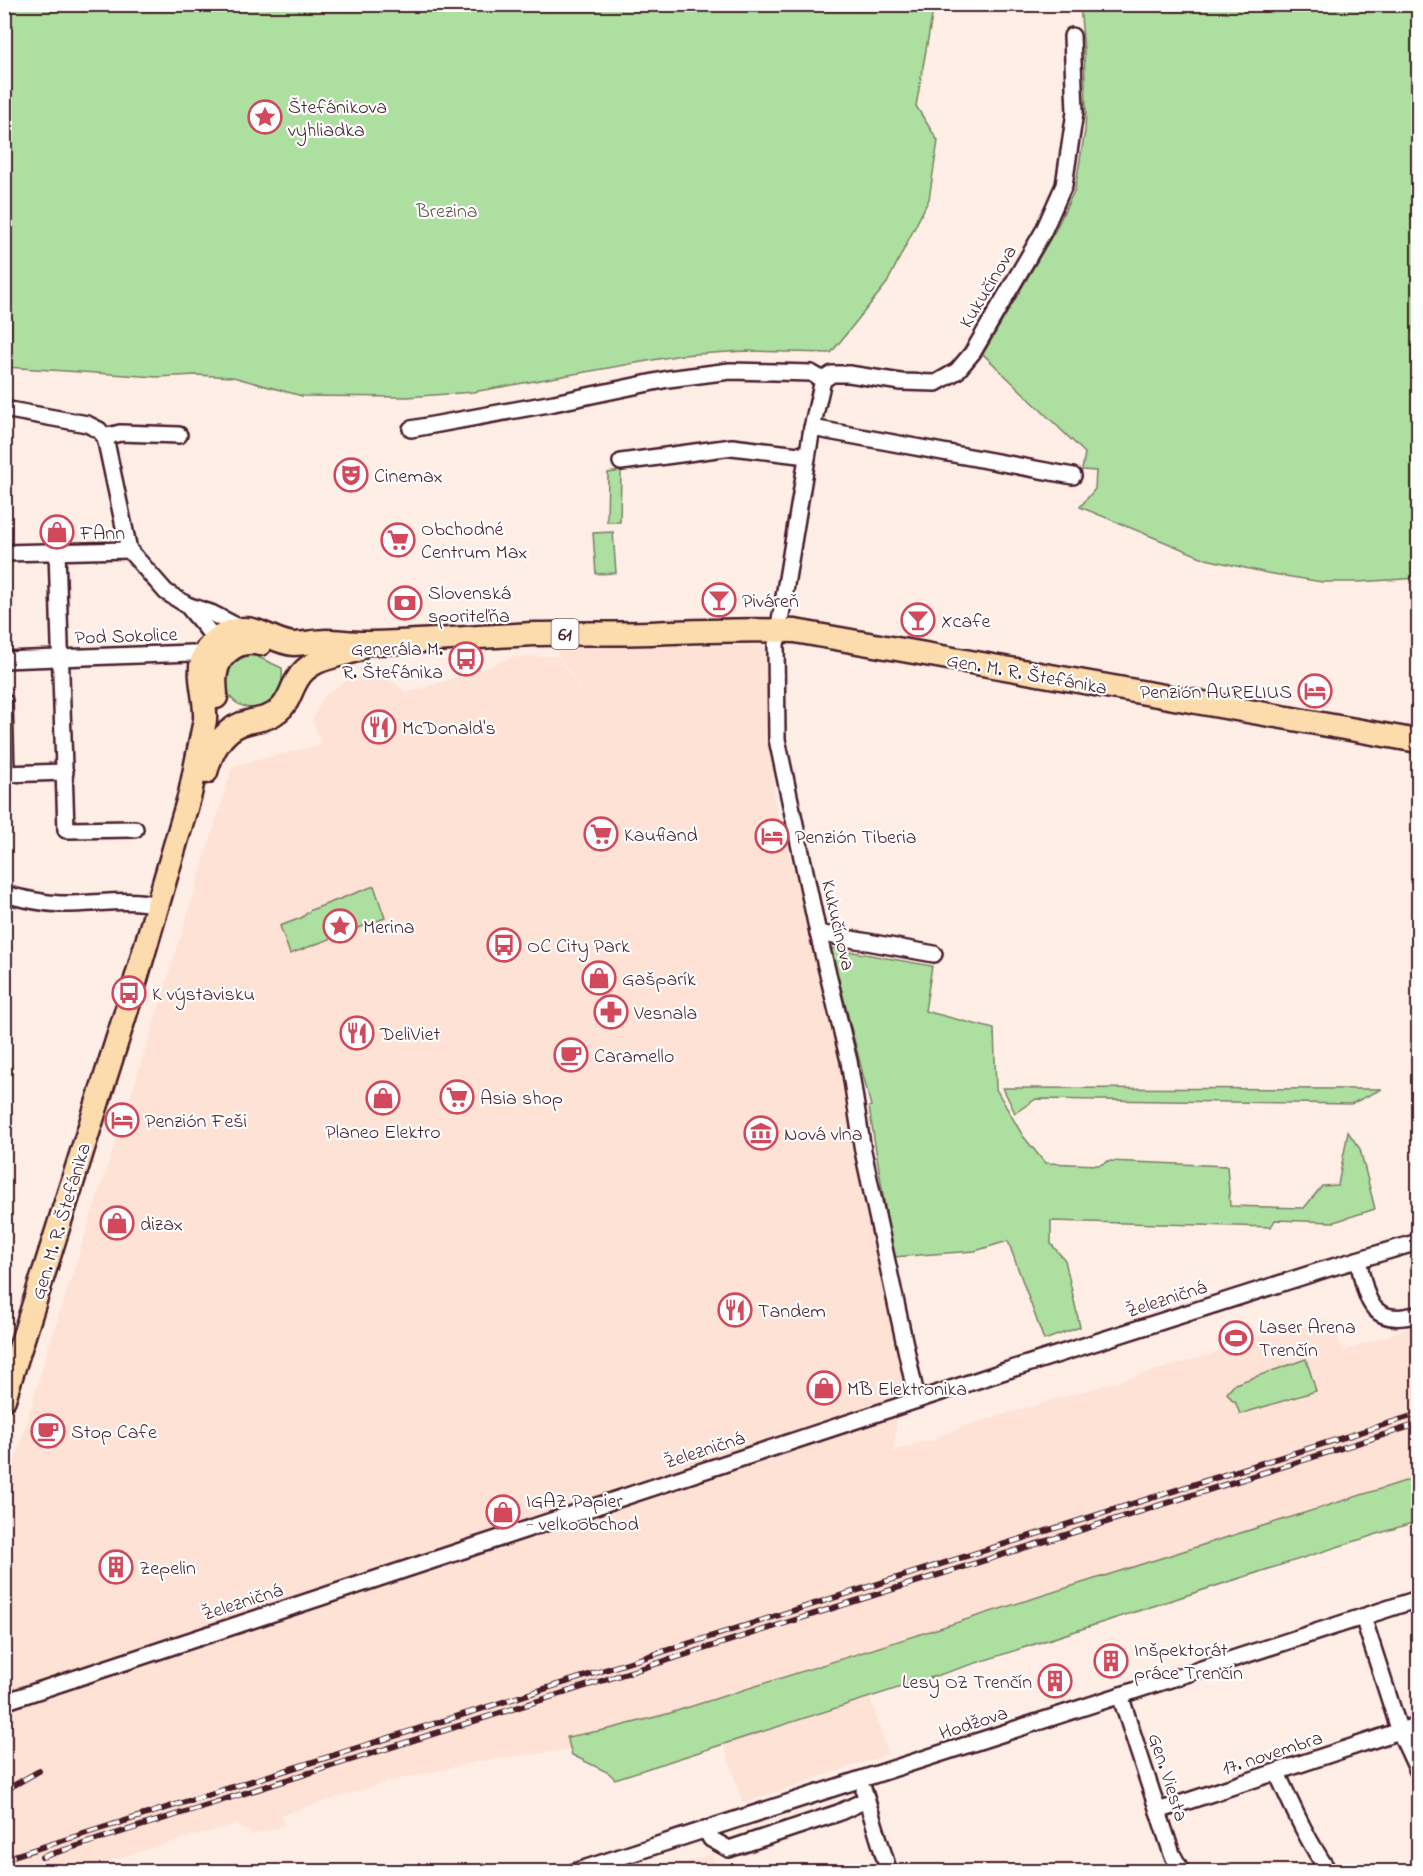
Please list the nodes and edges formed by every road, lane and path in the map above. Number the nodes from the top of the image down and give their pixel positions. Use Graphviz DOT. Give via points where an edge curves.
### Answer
graph roads {
  1 [pos="1072,36"];
  2 [pos="823,380"];
  3 [pos="4,409"];
  4 [pos="812,428"];
  5 [pos="411,429"];
  6 [pos="179,435"];
  7 [pos="105,437"];
  8 [pos="807,456"];
  9 [pos="621,462"];
  10 [pos="1073,476"];
  11 [pos="129,550"];
  12 [pos="57,551"];
  13 [pos="4,553"];
  14 [pos="188,605"];
  15 [pos="242,629"];
  16 [pos="778,630"];
  17 [pos="273,637"];
  18 [pos="208,646"];
  19 [pos="349,647"];
  20 [pos="288,656"];
  21 [pos="61,658"];
  22 [pos="4,660"];
  23 [pos="297,679"];
  24 [pos="216,692"];
  25 [pos="4,701"];
  26 [pos="251,721"];
  27 [pos="280,724"];
  28 [pos="1419,741"];
  29 [pos="201,766"];
  30 [pos="64,772"];
  31 [pos="5,774"];
  32 [pos="135,829"];
  33 [pos="4,894"];
  34 [pos="158,905"];
  35 [pos="818,933"];
  36 [pos="934,954"];
  37 [pos="1419,1242"];
  38 [pos="1358,1260"];
  39 [pos="1419,1314"];
  40 [pos="4,1399"];
  41 [pos="917,1400"];
  42 [pos="1419,1599"];
  43 [pos="1363,1617"];
  44 [pos="1120,1695"];
  45 [pos="4,1702"];
  46 [pos="1419,1725"];
  47 [pos="1400,1732"];
  48 [pos="1419,1771"];
  49 [pos="1277,1773"];
  50 [pos="860,1780"];
  51 [pos="866,1800"];
  52 [pos="1158,1811"];
  53 [pos="705,1829"];
  54 [pos="574,1872"];
  55 [pos="889,1872"];
  56 [pos="1182,1872"];
  57 [pos="1329,1872"];
  1 -- 2 [label="street, Kukučínova" via="1075,112 1064,184 1043,232 973,352 957,371 936,383 849,374 832,374"];
  2 -- 4 [label="street, Kukučínova"];
  2 -- 5 [label="street" via="811,373 730,371 668,379"];
  3 -- 7 [label="street" via="87,424"];
  4 -- 8 [label="street, Kukučínova"];
  4 -- 10 [label="street"];
  6 -- 7 [label="street" via="120,433"];
  7 -- 11 [label="street, Pod Sokolice"];
  8 -- 9 [label="street" via="732,447"];
  8 -- 16 [label="street, Kukučínova"];
  11 -- 12 [label="street"];
  11 -- 14 [label="street, Pod Sokolice" via="166,592"];
  12 -- 13 [label="street"];
  12 -- 21 [label="street, Pod Sokolice"];
  14 -- 15 [label="street, Pod Sokolice"];
  14 -- 18 [label="street, Pod Sokolice"];
  15 -- 17 [label="main road, 61"];
  15 -- 18 [label="main road"];
  16 -- 19 [label="main road, 61" via="535,634"];
  16 -- 28 [label="main road, Gen. M. R. Štefánika / 61"];
  16 -- 35 [label="street, Kukučínova" via="777,740"];
  17 -- 19 [label="main road, 61" via="295,644 324,641"];
  17 -- 20 [label="main road"];
  18 -- 20 [label="main road" via="257,643"];
  18 -- 21 [label="street, Pod Sokolice"];
  18 -- 24 [label="main road, 61" via="216,670"];
  18 -- 29 [label="main road, 61" via="200,680 206,710"];
  19 -- 20 [label="main road, 61"];
  19 -- 23 [label="main road, 61" via="312,664"];
  19 -- 27 [label="main road" via="310,685 294,717"];
  20 -- 23 [label="main road"];
  21 -- 22 [label="street, Pod Sokolice"];
  21 -- 30 [label="street, Pod Sokolice"];
  23 -- 26 [label="main road, 61" via="280,710"];
  24 -- 26 [label="main road" via="229,711"];
  24 -- 29 [label="main road, 61" via="217,711"];
  25 -- 31 [label="street"];
  26 -- 27 [label="main road"];
  26 -- 29 [label="main road, 61" via="238,724"];
  27 -- 29 [label="main road" via="246,732"];
  29 -- 34 [label="main road, 61"];
  30 -- 31 [label="street"];
  30 -- 32 [label="street, Pod Sokolice" via="66,830"];
  33 -- 34 [label="street" via="61,904 141,901"];
  34 -- 40 [label="main road, Gen. M. R. Štefánika / 61"];
  35 -- 36 [label="street"];
  35 -- 41 [label="street, Kukučínova" via="849,1061 863,1151"];
  37 -- 38 [label="street, Železničná"];
  38 -- 39 [label="street" via="1366,1294 1376,1311 1394,1318"];
  38 -- 41 [label="street, Železničná"];
  41 -- 45 [label="street, Železničná"];
  42 -- 43 [label="street, Hodžova"];
  43 -- 44 [label="street, Hodžova"];
  43 -- 47 [label="street"];
  44 -- 50 [label="street, Hodžova"];
  44 -- 52 [label="street, Gen. Viesta"];
  46 -- 47 [label="street, 17. novembra"];
  47 -- 48 [label="street"];
  47 -- 49 [label="street, 17. novembra"];
  49 -- 52 [label="street, 17. novembra"];
  49 -- 57 [label="street" via="1299,1823"];
  50 -- 51 [label="street"];
  50 -- 53 [label="street, Hodžova"];
  51 -- 53 [label="street" via="729,1850 711,1839"];
  51 -- 55 [label="street"];
  52 -- 56 [label="street, Gen. Viesta"];
  53 -- 54 [label="street, Hodžova"];
}
